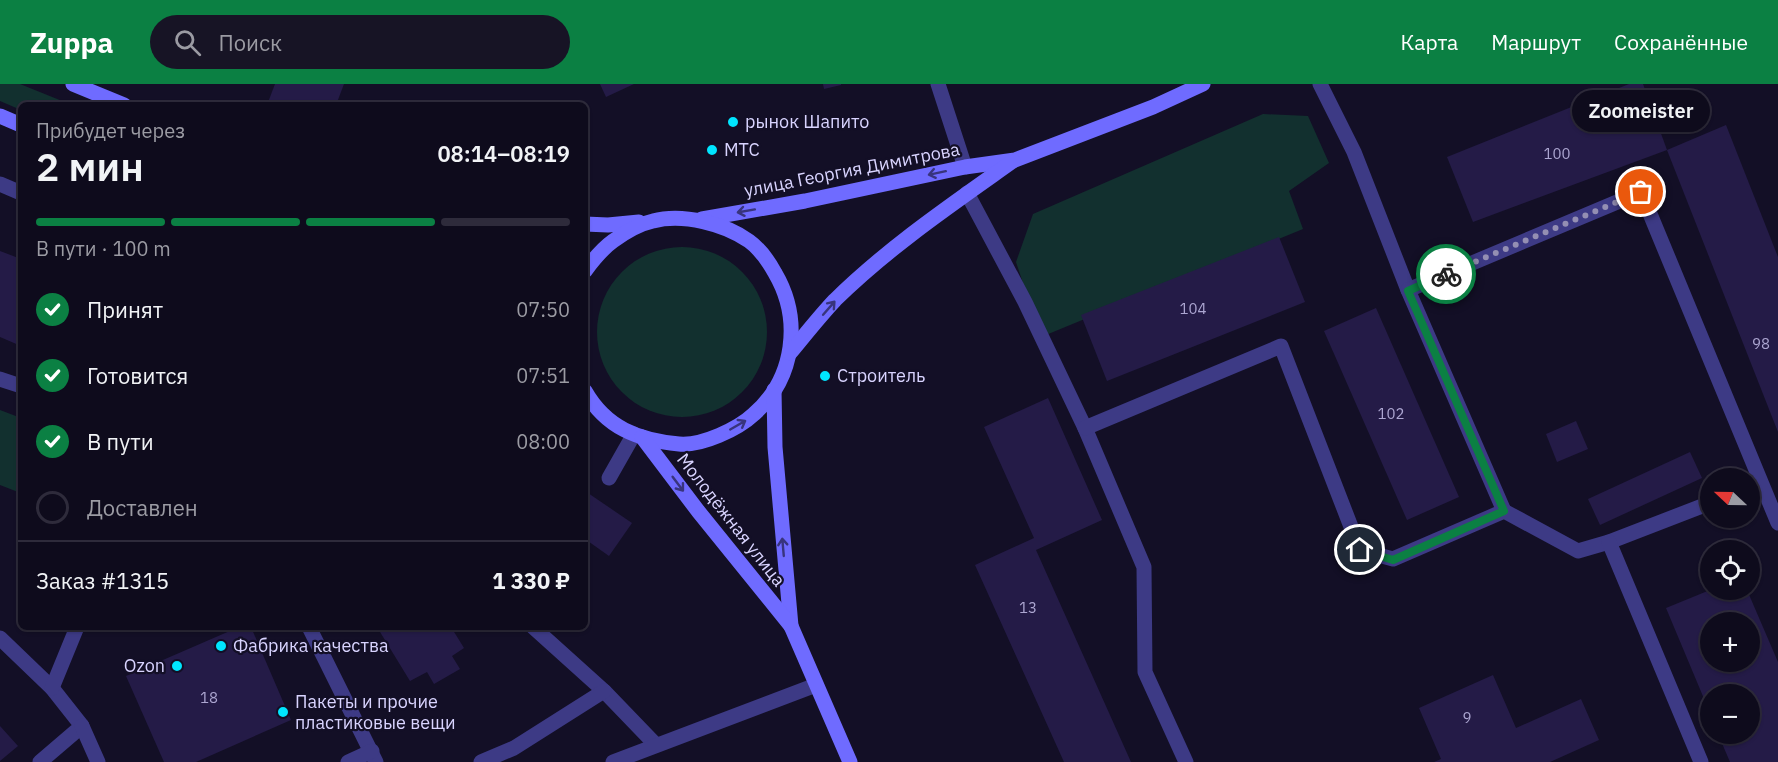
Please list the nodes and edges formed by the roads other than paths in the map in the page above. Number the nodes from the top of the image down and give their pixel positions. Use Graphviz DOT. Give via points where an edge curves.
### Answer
graph roads {
  1 [pos="73,84"];
  2 [pos="938,84"];
  3 [pos="1203,84"];
  4 [pos="1320,84"];
  5 [pos="117,102"];
  6 [pos="0,116"];
  7 [pos="18,124"];
  8 [pos="1015,159"];
  9 [pos="965,167"];
  10 [pos="0,184"];
  11 [pos="18,192"];
  12 [pos="967,193"];
  13 [pos="654,220"];
  14 [pos="696,220"];
  15 [pos="588,224"];
  16 [pos="588,268"];
  17 [pos="1408,291"];
  18 [pos="790,353"];
  19 [pos="0,379"];
  20 [pos="18,385"];
  21 [pos="774,390"];
  22 [pos="588,396"];
  23 [pos="588,407"];
  24 [pos="601,415"];
  25 [pos="1085,428"];
  26 [pos="638,436"];
  27 [pos="1748,468"];
  28 [pos="609,478"];
  29 [pos="1760,493"];
  30 [pos="1700,507"];
  31 [pos="1504,511"];
  32 [pos="1778,523"];
  33 [pos="1609,542"];
  34 [pos="791,626"];
  35 [pos="76,630"];
  36 [pos="311,630"];
  37 [pos="536,630"];
  38 [pos="0,638"];
  39 [pos="816,685"];
  40 [pos="52,688"];
  41 [pos="604,691"];
  42 [pos="82,726"];
  43 [pos="656,745"];
  44 [pos="374,756"];
  45 [pos="40,762"];
  46 [pos="98,762"];
  47 [pos="348,762"];
  48 [pos="481,762"];
  49 [pos="613,762"];
  50 [pos="850,762"];
  51 [pos="1186,762"];
  52 [pos="1701,762"];
  1 -- 5 [label="main road"];
  2 -- 9 [label="lane"];
  3 -- 8 [label="main road, улица Георгия Димитрова"];
  4 -- 17 [label="lane" via="1354,152"];
  6 -- 7 [label="main road"];
  8 -- 9 [label="main road, улица Георгия Димитрова"];
  8 -- 12 [label="main road, улица Георгия Димитрова"];
  9 -- 14 [label="main road, улица Георгия Димитрова, one-way"];
  10 -- 11 [label="lane"];
  18 -- 12 [label="main road, улица Георгия Димитрова, one-way" via="835,301 886,254"];
  12 -- 25 [label="lane"];
  13 -- 14 [label="main road"];
  13 -- 15 [label="main road"];
  13 -- 16 [label="main road" via="611,243"];
  14 -- 18 [label="main road" via="750,242 772,267 784,287 789,307"];
  17 -- 27 [label="lane" via="1641,192"];
  17 -- 31 [label="lane"];
  18 -- 21 [label="main road"];
  19 -- 20 [label="lane"];
  26 -- 21 [label="main road, one-way" via="686,444 717,436 748,420"];
  34 -- 21 [label="main road, Молодёжная улица, one-way" via="775,447"];
  22 -- 24 [label="main road"];
  23 -- 24 [label="main road"];
  24 -- 26 [label="main road"];
  25 -- 31 [label="lane" via="1281,346 1360,550 1393,560"];
  25 -- 51 [label="lane" via="1144,567 1145,672"];
  26 -- 28 [label="lane"];
  26 -- 34 [label="main road, Молодёжная улица, one-way"];
  29 -- 32 [label="lane"];
  30 -- 33 [label="lane"];
  31 -- 33 [label="lane" via="1578,551"];
  33 -- 52 [label="lane"];
  34 -- 39 [label="main road, Молодёжная улица"];
  35 -- 40 [label="lane"];
  36 -- 44 [label="lane"];
  37 -- 41 [label="lane"];
  38 -- 40 [label="lane"];
  39 -- 43 [label="lane"];
  39 -- 50 [label="main road, Молодёжная улица"];
  40 -- 42 [label="lane"];
  41 -- 43 [label="lane"];
  41 -- 48 [label="lane" via="514,748"];
  42 -- 45 [label="lane"];
  42 -- 46 [label="lane"];
  43 -- 49 [label="lane"];
  44 -- 47 [label="lane"];
}
